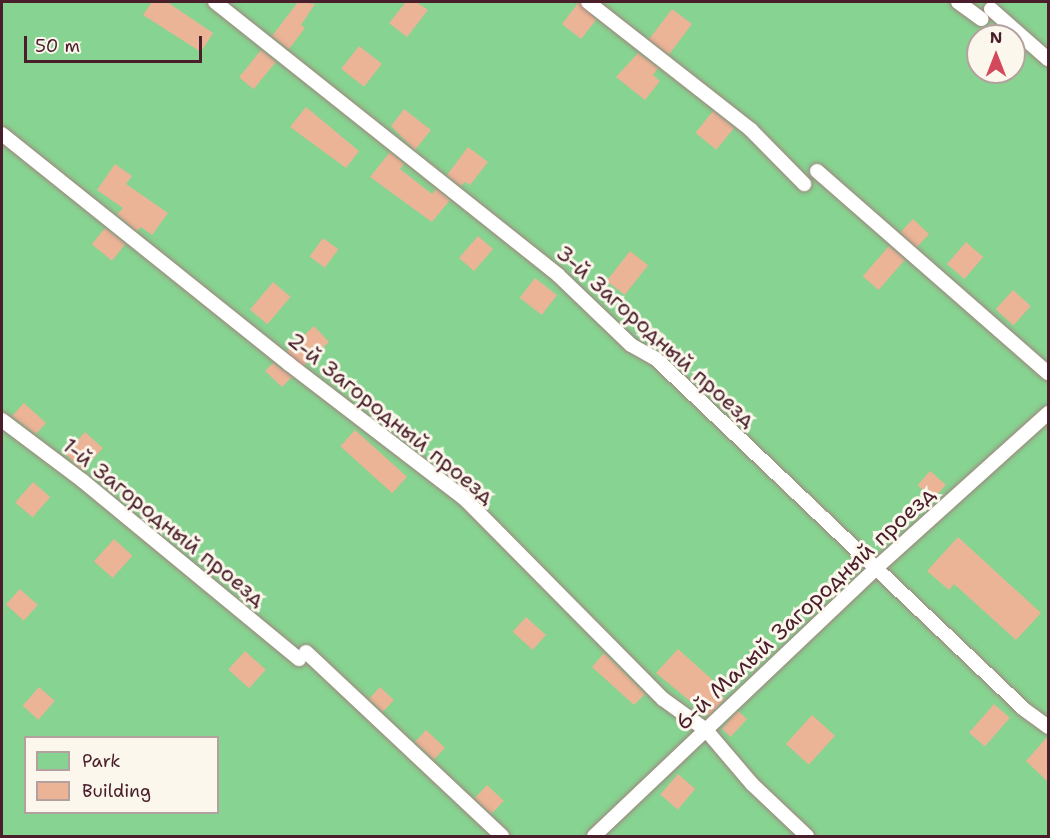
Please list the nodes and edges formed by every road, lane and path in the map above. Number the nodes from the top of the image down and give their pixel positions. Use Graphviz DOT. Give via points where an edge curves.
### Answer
graph roads {
  1 [pos="215,2"];
  2 [pos="588,2"];
  3 [pos="958,2"];
  4 [pos="1048,59"];
  5 [pos="2,134"];
  6 [pos="817,171"];
  7 [pos="804,184"];
  8 [pos="1048,373"];
  9 [pos="1048,412"];
  10 [pos="2,420"];
  11 [pos="876,567"];
  12 [pos="1048,727"];
  13 [pos="706,730"];
  14 [pos="502,837"];
  15 [pos="594,837"];
  16 [pos="807,837"];
  1 -- 11 [label="lane, 3-й Загородный проезд" via="558,275 631,345 656,359"];
  2 -- 7 [label="lane" via="751,130"];
  3 -- 4 [label="lane" via="986,14"];
  5 -- 13 [label="lane, 2-й Загородный проезд" via="465,500 663,699"];
  6 -- 8 [label="lane"];
  9 -- 11 [label="lane, 6-й Малый Загородный проезд"];
  10 -- 14 [label="lane, 1-й Загородный проезд" via="303,656"];
  11 -- 12 [label="lane, 3-й Загородный проезд" via="1025,710"];
  11 -- 13 [label="lane, 6-й Малый Загородный проезд"];
  13 -- 15 [label="lane, 6-й Малый Загородный проезд"];
  13 -- 16 [label="lane, 2-й Загородный проезд"];
}
